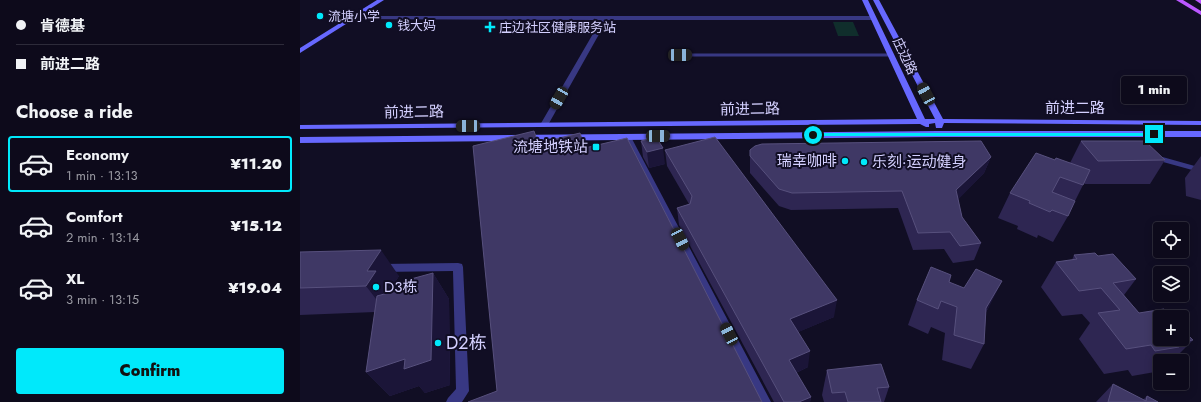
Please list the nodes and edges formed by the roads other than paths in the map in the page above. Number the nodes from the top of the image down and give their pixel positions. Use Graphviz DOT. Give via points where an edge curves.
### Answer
graph roads {
  1 [pos="381,0"];
  2 [pos="865,0"];
  3 [pos="876,0"];
  4 [pos="1179,0"];
  5 [pos="1198,0"];
  6 [pos="1201,2"];
  7 [pos="1201,13"];
  8 [pos="352,18"];
  9 [pos="605,18"];
  10 [pos="873,18"];
  11 [pos="300,51"];
  12 [pos="890,54"];
  13 [pos="680,55"];
  14 [pos="922,121"];
  15 [pos="940,121"];
  16 [pos="1201,123"];
  17 [pos="544,125"];
  18 [pos="300,127"];
  19 [pos="937,134"];
  20 [pos="1201,134"];
  21 [pos="628,137"];
  22 [pos="300,140"];
  23 [pos="1157,158"];
  24 [pos="1201,170"];
  25 [pos="371,268"];
  26 [pos="453,402"];
  27 [pos="764,402"];
  1 -- 8 [label="main road"];
  2 -- 10 [label="main road, 庄边路"];
  3 -- 15 [label="main road, 庄边路"];
  4 -- 7 [label="main road"];
  5 -- 6 [label="main road"];
  8 -- 9 [label="street"];
  8 -- 11 [label="main road"];
  9 -- 10 [label="street"];
  9 -- 17 [label="street"];
  10 -- 12 [label="main road, 庄边路"];
  12 -- 13 [label="lane"];
  12 -- 14 [label="main road, 庄边路"];
  14 -- 15 [label="main road, 前进二路"];
  14 -- 17 [label="main road, 前进二路"];
  14 -- 19 [label="main road, 庄边路"];
  15 -- 16 [label="main road, 前进二路"];
  15 -- 19 [label="main road"];
  17 -- 18 [label="main road, 前进二路"];
  19 -- 20 [label="main road, 前进二路"];
  19 -- 21 [label="main road, 前进二路"];
  21 -- 22 [label="main road, 前进二路"];
  21 -- 27 [label="street"];
  23 -- 24 [label="lane"];
  25 -- 26 [label="street" via="458,267 464,391"];
}
